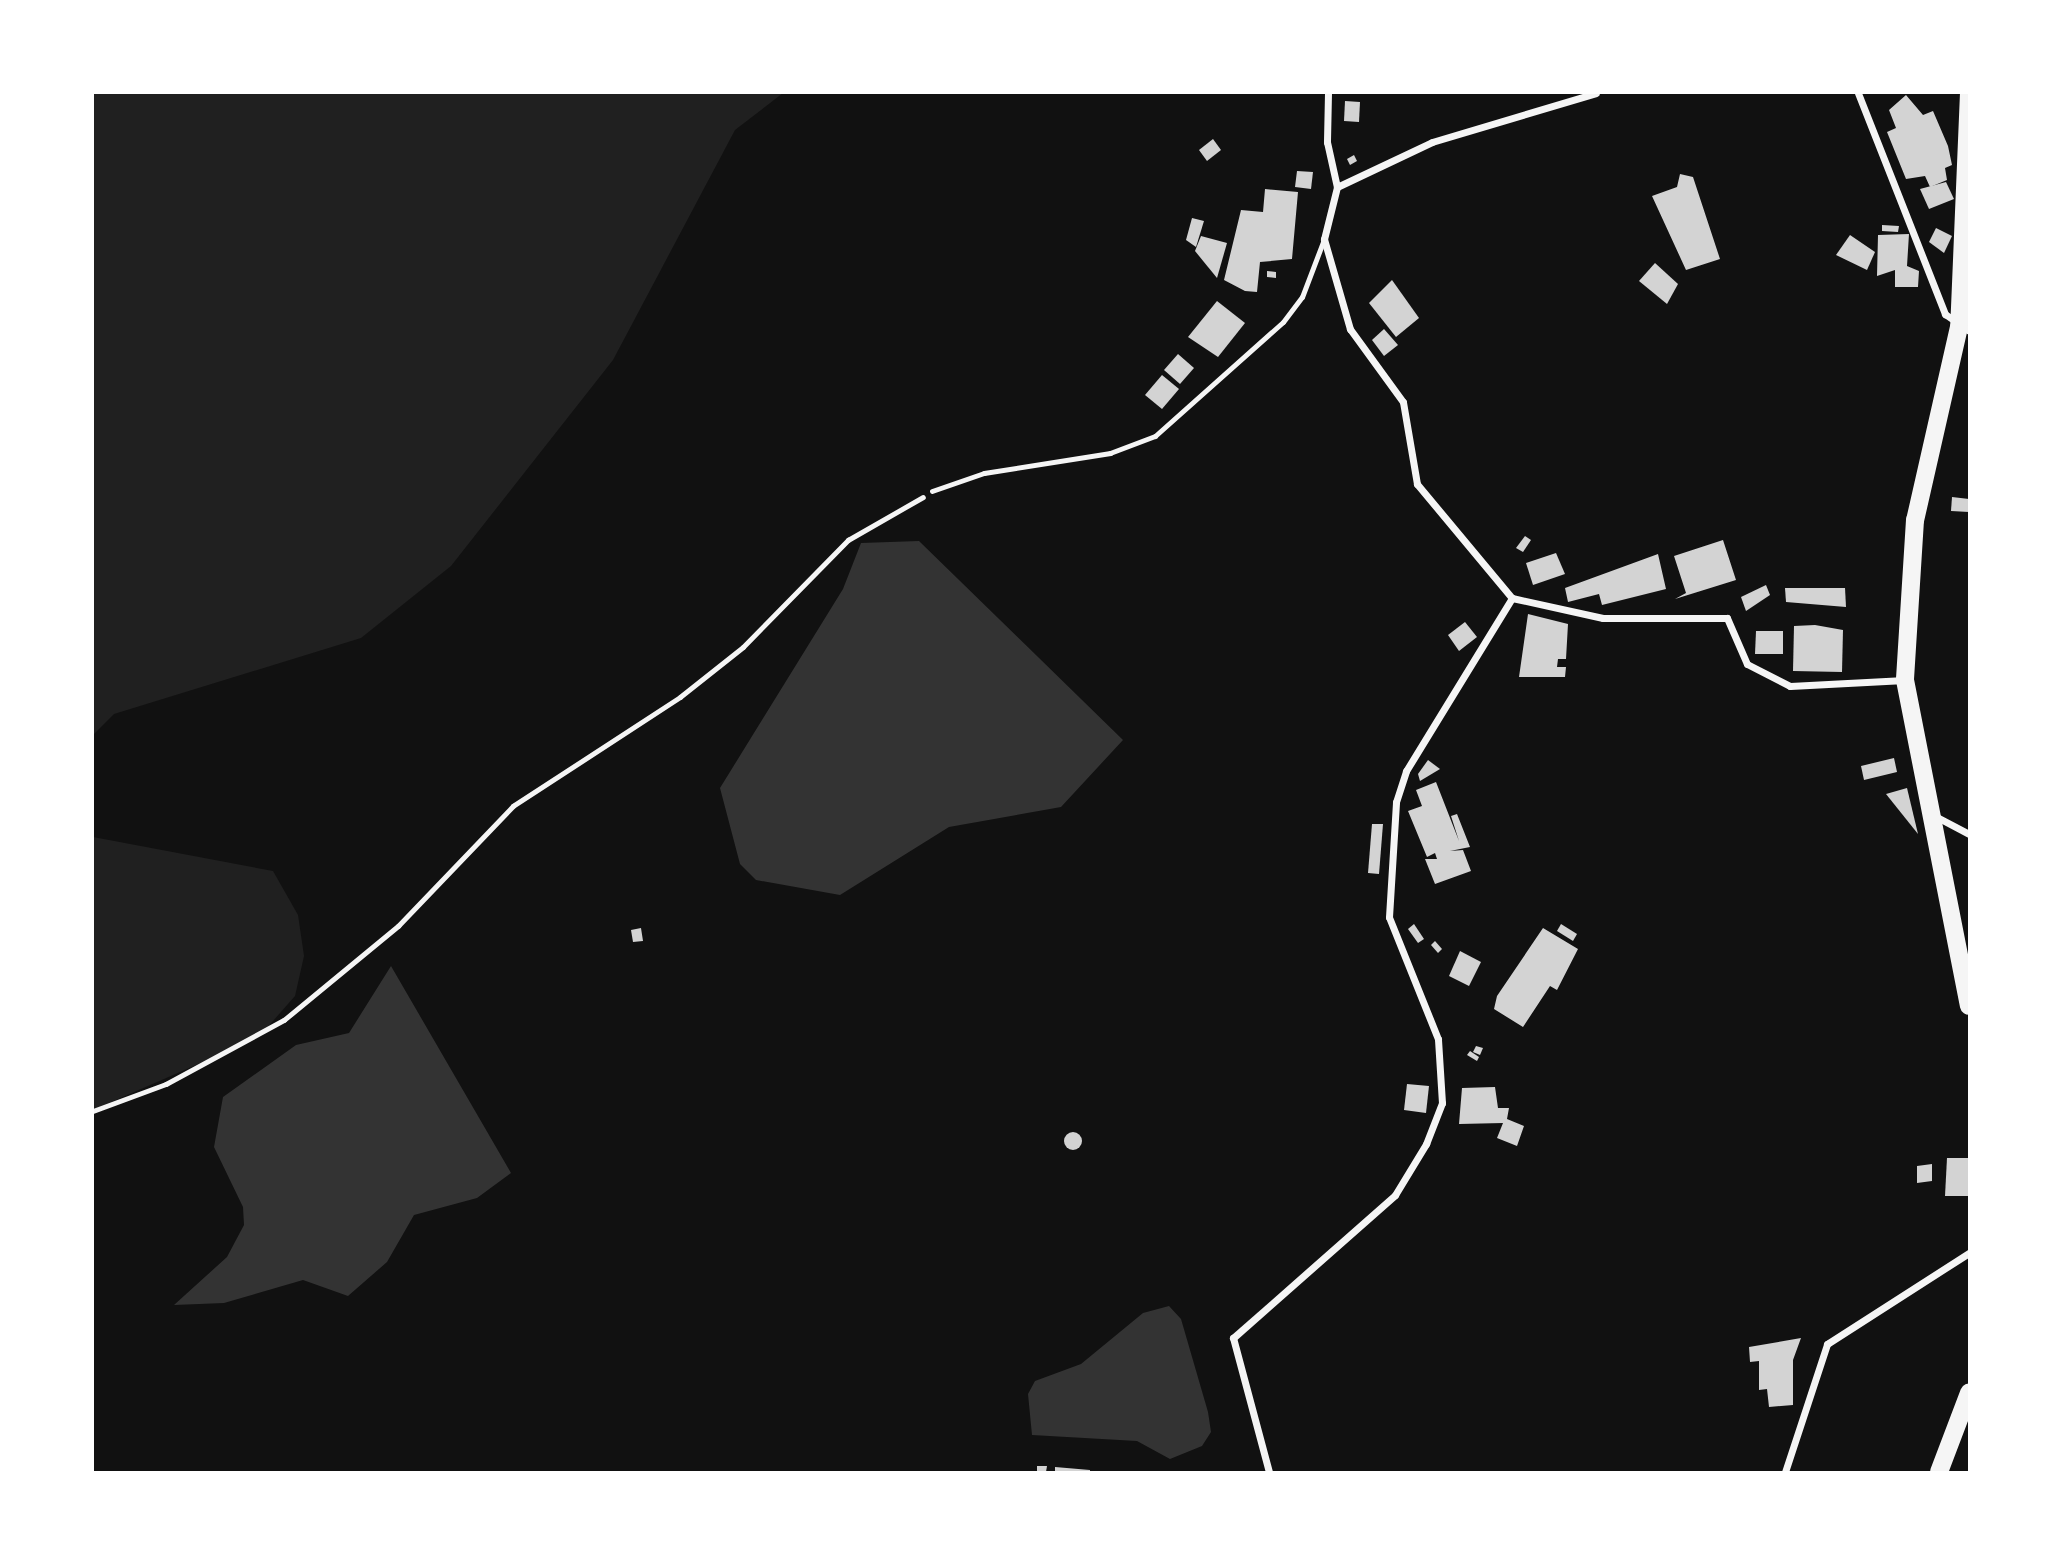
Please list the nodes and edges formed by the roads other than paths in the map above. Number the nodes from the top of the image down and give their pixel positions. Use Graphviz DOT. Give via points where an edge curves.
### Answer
graph roads {
  1 [pos="1328,93"];
  2 [pos="1595,93"];
  3 [pos="1858,93"];
  4 [pos="1969,93"];
  5 [pos="1337,187"];
  6 [pos="1324,239"];
  7 [pos="1964,329"];
  8 [pos="932,491"];
  9 [pos="1512,598"];
  10 [pos="1905,680"];
  11 [pos="1932,814"];
  12 [pos="1969,834"];
  13 [pos="1969,1006"];
  14 [pos="1969,1253"];
  15 [pos="1969,1393"];
  16 [pos="1269,1472"];
  17 [pos="1785,1472"];
  18 [pos="1939,1472"];
  1 -- 5 [label="street" via="1327,142"];
  2 -- 5 [label="street" via="1432,142"];
  3 -- 7 [label="street" via="1945,314"];
  4 -- 7 [label="main road"];
  5 -- 6 [label="street"];
  6 -- 8 [label="lane" via="1302,297 1283,322 1155,436 1110,453 984,473"];
  6 -- 9 [label="street" via="1350,329 1403,402 1417,484"];
  7 -- 10 [label="main road" via="1915,520"];
  9 -- 10 [label="street" via="1603,618 1727,618 1747,664 1790,686"];
  9 -- 16 [label="street" via="1406,771 1396,802 1389,917 1438,1039 1442,1103 1426,1144 1395,1195 1233,1338"];
  10 -- 11 [label="main road"];
  11 -- 12 [label="street"];
  11 -- 13 [label="main road"];
  14 -- 17 [label="street" via="1827,1344"];
  15 -- 18 [label="main road"];
}
